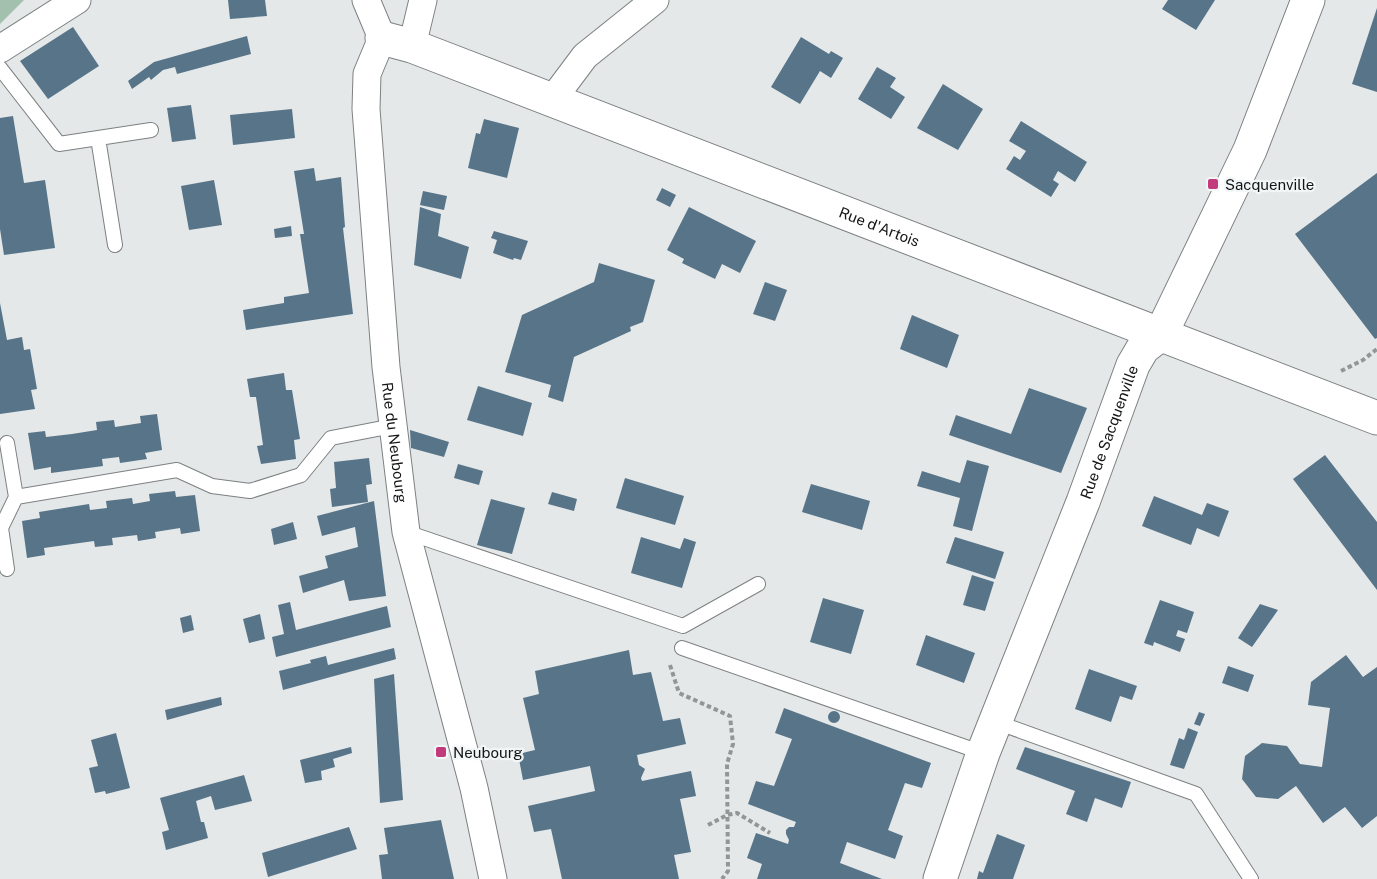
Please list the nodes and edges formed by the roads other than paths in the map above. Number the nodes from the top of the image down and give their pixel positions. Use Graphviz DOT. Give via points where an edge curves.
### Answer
graph roads {
  1 [pos="366,0"];
  2 [pos="423,0"];
  3 [pos="655,0"];
  4 [pos="1308,0"];
  5 [pos="67,2"];
  6 [pos="397,42"];
  7 [pos="0,49"];
  8 [pos="0,68"];
  9 [pos="552,100"];
  10 [pos="151,130"];
  11 [pos="98,138"];
  12 [pos="115,245"];
  13 [pos="1161,334"];
  14 [pos="1377,418"];
  15 [pos="393,426"];
  16 [pos="7,443"];
  17 [pos="16,497"];
  18 [pos="406,532"];
  19 [pos="7,569"];
  20 [pos="758,584"];
  21 [pos="682,648"];
  22 [pos="996,722"];
  23 [pos="983,753"];
  24 [pos="493,879"];
  25 [pos="940,879"];
  26 [pos="1251,879"];
  1 -- 6 [label="street"];
  2 -- 6 [label="street, Rue du Neubourg"];
  3 -- 9 [label="street" via="585,56"];
  4 -- 13 [label="street, Rue de Sacquenville" via="1250,150"];
  5 -- 7 [label="street"];
  6 -- 9 [label="street, Rue d'Artois"];
  6 -- 15 [label="street, Rue du Neubourg" via="367,74 366,109"];
  8 -- 11 [label="lane" via="59,144"];
  9 -- 13 [label="street, Rue d'Artois"];
  10 -- 11 [label="lane"];
  11 -- 12 [label="lane"];
  13 -- 14 [label="street, Rue d'Artois"];
  13 -- 22 [label="street, Rue de Sacquenville" via="1143,348 1133,365"];
  15 -- 17 [label="lane" via="331,438 301,475 250,491 212,486 177,470"];
  15 -- 18 [label="street, Rue du Neubourg"];
  16 -- 17 [label="lane"];
  17 -- 19 [label="lane" via="1,528"];
  18 -- 20 [label="lane" via="683,626"];
  18 -- 24 [label="street, Rue du Neubourg" via="474,788"];
  21 -- 23 [label="lane"];
  22 -- 23 [label="street, Rue de Sacquenville"];
  22 -- 26 [label="lane" via="1196,794"];
  23 -- 25 [label="street, Rue de Sacquenville"];
}
